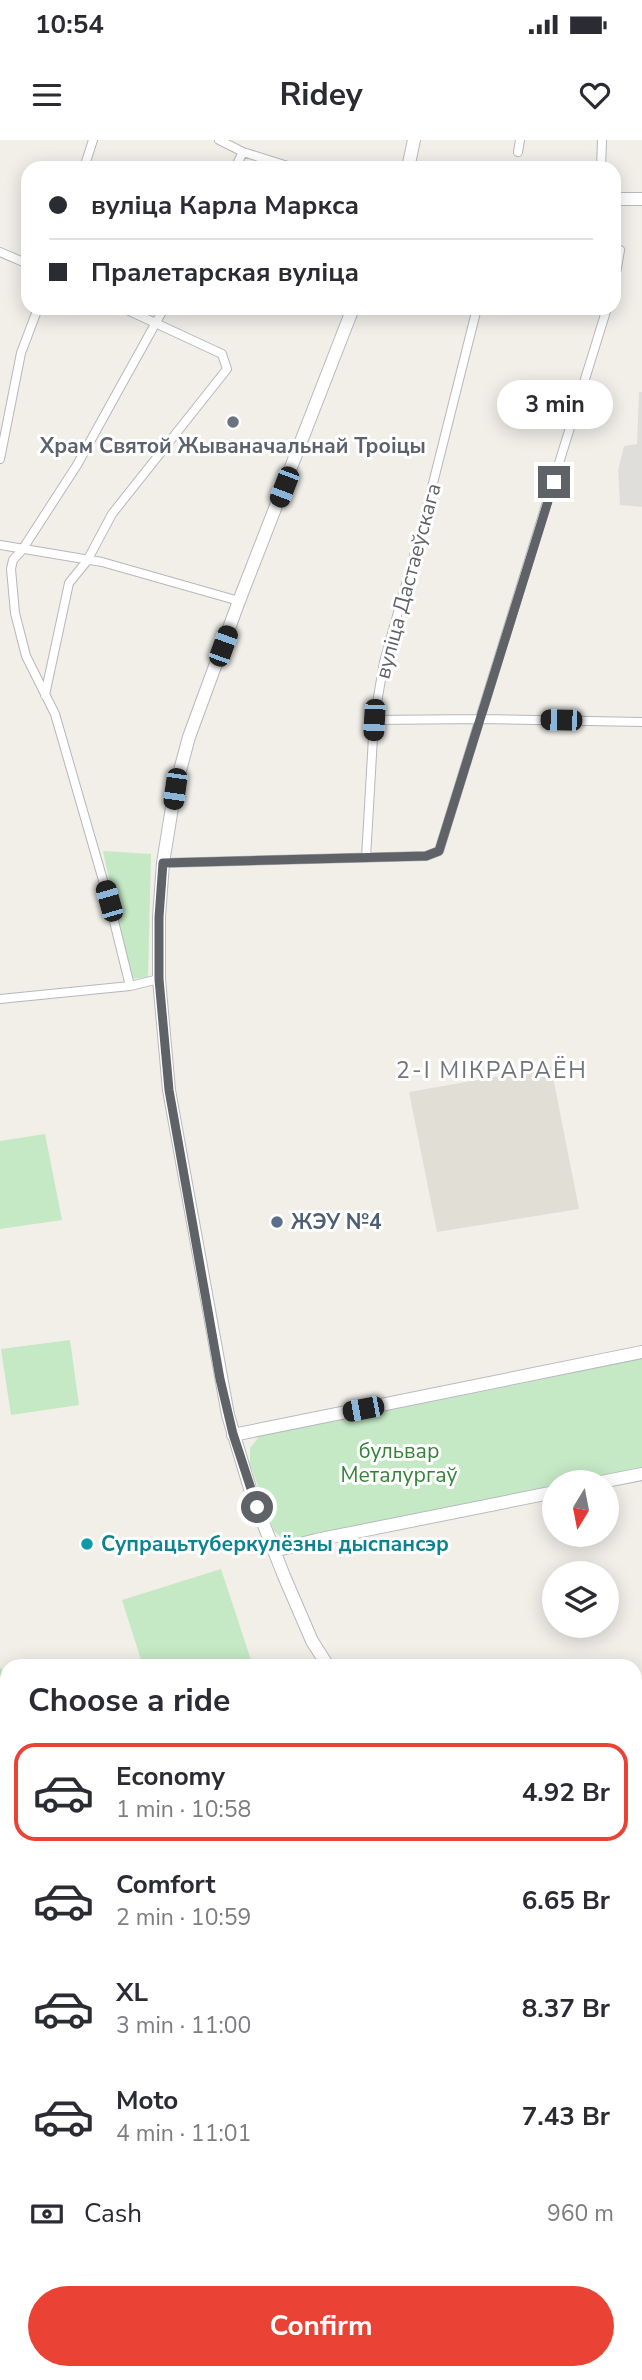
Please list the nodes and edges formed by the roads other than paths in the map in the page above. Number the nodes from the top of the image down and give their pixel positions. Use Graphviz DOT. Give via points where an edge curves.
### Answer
graph roads {
  1 [pos="93,140"];
  2 [pos="219,140"];
  3 [pos="414,140"];
  4 [pos="520,140"];
  5 [pos="602,140"];
  6 [pos="243,152"];
  7 [pos="518,152"];
  8 [pos="86,161"];
  9 [pos="238,161"];
  10 [pos="272,161"];
  11 [pos="410,161"];
  12 [pos="601,161"];
  13 [pos="621,199"];
  14 [pos="642,199"];
  15 [pos="0,252"];
  16 [pos="21,261"];
  17 [pos="35,315"];
  18 [pos="137,315"];
  19 [pos="160,315"];
  20 [pos="350,315"];
  21 [pos="475,315"];
  22 [pos="605,315"];
  23 [pos="156,324"];
  24 [pos="0,459"];
  25 [pos="0,545"];
  26 [pos="22,550"];
  27 [pos="87,561"];
  28 [pos="239,601"];
  29 [pos="45,695"];
  30 [pos="480,719"];
  31 [pos="374,720"];
  32 [pos="642,722"];
  33 [pos="366,858"];
  34 [pos="163,863"];
  35 [pos="159,979"];
  36 [pos="130,986"];
  37 [pos="0,999"];
  38 [pos="642,1352"];
  39 [pos="233,1434"];
  40 [pos="642,1474"];
  41 [pos="620,1478"];
  42 [pos="542,1495"];
  43 [pos="274,1551"];
  44 [pos="324,1659"];
  1 -- 8 [label="street"];
  2 -- 6 [label="street"];
  3 -- 11 [label="main road"];
  4 -- 7 [label="street"];
  5 -- 12 [label="street"];
  6 -- 9 [label="street"];
  6 -- 10 [label="street"];
  13 -- 14 [label="main road"];
  15 -- 16 [label="street"];
  17 -- 24 [label="street" via="21,353"];
  18 -- 23 [label="street"];
  19 -- 23 [label="street"];
  20 -- 28 [label="main road"];
  21 -- 31 [label="street, вуліца Дастаеўскага" via="384,662"];
  22 -- 30 [label="street"];
  23 -- 26 [label="street" via="77,465"];
  23 -- 27 [label="street" via="222,354 227,369 112,514"];
  25 -- 26 [label="street"];
  26 -- 27 [label="street"];
  26 -- 29 [label="street" via="11,569 15,613 26,656"];
  27 -- 28 [label="street"];
  27 -- 29 [label="street" via="69,583"];
  28 -- 34 [label="main road" via="189,737"];
  29 -- 36 [label="street" via="55,714"];
  30 -- 31 [label="street"];
  30 -- 32 [label="street"];
  30 -- 33 [label="street" via="439,851 426,856"];
  31 -- 33 [label="street, вуліца Дастаеўскага"];
  33 -- 34 [label="street"];
  34 -- 35 [label="main road"];
  35 -- 36 [label="street"];
  35 -- 39 [label="main road" via="169,1090"];
  36 -- 37 [label="street"];
  38 -- 39 [label="main road"];
  39 -- 43 [label="main road"];
  40 -- 41 [label="main road"];
  42 -- 43 [label="main road"];
  43 -- 44 [label="main road" via="300,1616"];
}
